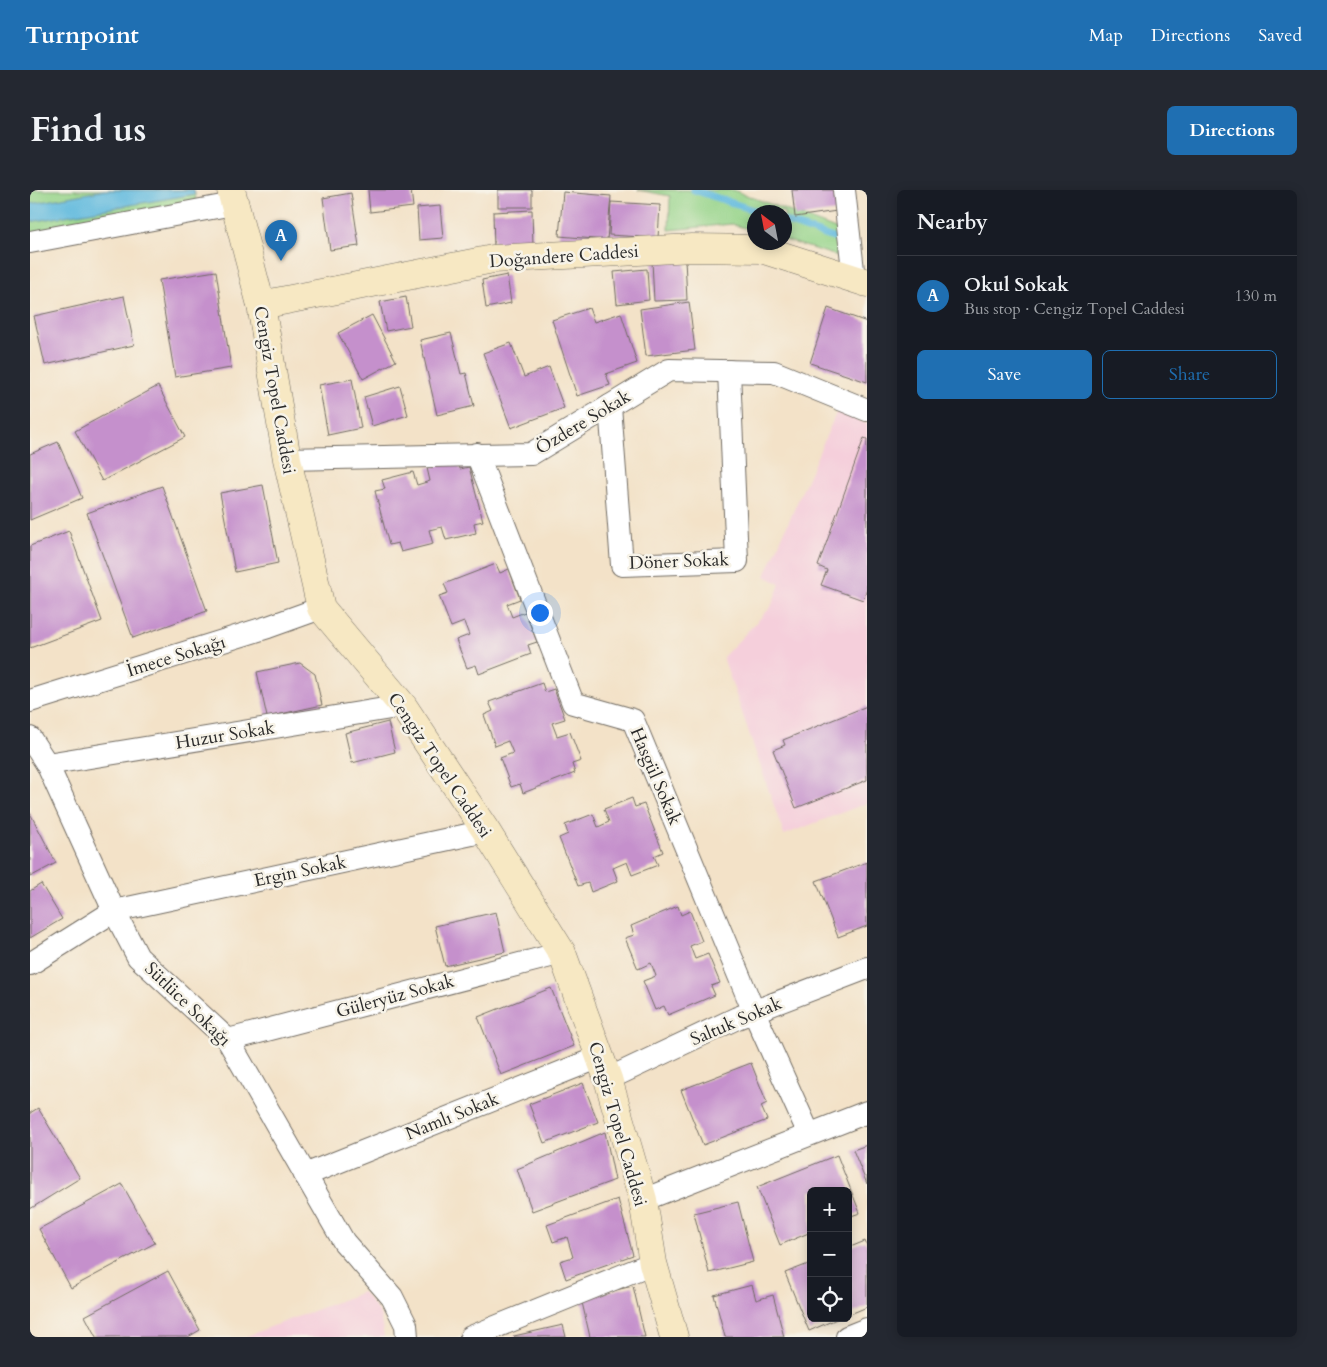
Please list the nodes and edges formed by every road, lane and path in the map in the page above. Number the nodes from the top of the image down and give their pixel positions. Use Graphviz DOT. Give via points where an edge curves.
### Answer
graph roads {
  1 [pos="844,190"];
  2 [pos="232,197"];
  3 [pos="30,242"];
  4 [pos="860,281"];
  5 [pos="261,305"];
  6 [pos="729,371"];
  7 [pos="610,406"];
  8 [pos="867,410"];
  9 [pos="477,454"];
  10 [pos="287,459"];
  11 [pos="321,608"];
  12 [pos="30,701"];
  13 [pos="402,706"];
  14 [pos="30,738"];
  15 [pos="47,764"];
  16 [pos="486,831"];
  17 [pos="114,911"];
  18 [pos="562,953"];
  19 [pos="30,964"];
  20 [pos="867,968"];
  21 [pos="754,1012"];
  22 [pos="228,1040"];
  23 [pos="604,1068"];
  24 [pos="867,1112"];
  25 [pos="809,1134"];
  26 [pos="305,1175"];
  27 [pos="642,1200"];
  28 [pos="653,1263"];
  29 [pos="867,1329"];
  30 [pos="407,1337"];
  31 [pos="471,1337"];
  32 [pos="674,1337"];
  33 [pos="847,1337"];
  1 -- 4 [label="street"];
  2 -- 3 [label="street"];
  2 -- 5 [label="street, Cengiz Topel Caddesi"];
  4 -- 5 [label="street, Doğandere Caddesi" via="761,249 692,248 493,259"];
  5 -- 10 [label="street, Cengiz Topel Caddesi"];
  6 -- 7 [label="street, Özdere Sokak" via="669,370"];
  6 -- 7 [label="street, Döner Sokak" via="737,561 622,565"];
  6 -- 8 [label="street, Özdere Sokak" via="774,372"];
  7 -- 9 [label="street, Özdere Sokak" via="531,454"];
  9 -- 10 [label="street, Özdere Sokak"];
  9 -- 21 [label="street, Hasgül Sokak" via="573,703 632,720"];
  10 -- 11 [label="street, Cengiz Topel Caddesi"];
  11 -- 12 [label="street, İmece Sokağı"];
  11 -- 13 [label="street, Cengiz Topel Caddesi"];
  13 -- 15 [label="street, Huzur Sokak"];
  13 -- 16 [label="street, Cengiz Topel Caddesi"];
  14 -- 15 [label="street, Sütlüce Sokağı"];
  15 -- 17 [label="street, Sütlüce Sokağı"];
  16 -- 17 [label="street, Ergin Sokak"];
  16 -- 18 [label="street, Cengiz Topel Caddesi"];
  17 -- 19 [label="street"];
  17 -- 22 [label="street, Sütlüce Sokağı" via="138,957"];
  18 -- 22 [label="street, Güleryüz Sokak"];
  18 -- 23 [label="street, Cengiz Topel Caddesi"];
  20 -- 21 [label="street, Saltuk Sokak"];
  21 -- 23 [label="street, Saltuk Sokak"];
  21 -- 25 [label="street, Hasgül Sokak"];
  22 -- 26 [label="street, Sütlüce Sokağı"];
  23 -- 26 [label="street, Namlı Sokak"];
  23 -- 27 [label="street, Cengiz Topel Caddesi"];
  24 -- 25 [label="street"];
  25 -- 27 [label="street"];
  26 -- 30 [label="street, Sütlüce Sokağı" via="344,1242 392,1297 406,1325"];
  27 -- 28 [label="street, Cengiz Topel Caddesi"];
  28 -- 31 [label="street"];
  28 -- 32 [label="street, Cengiz Topel Caddesi"];
  29 -- 33 [label="street"];
}
